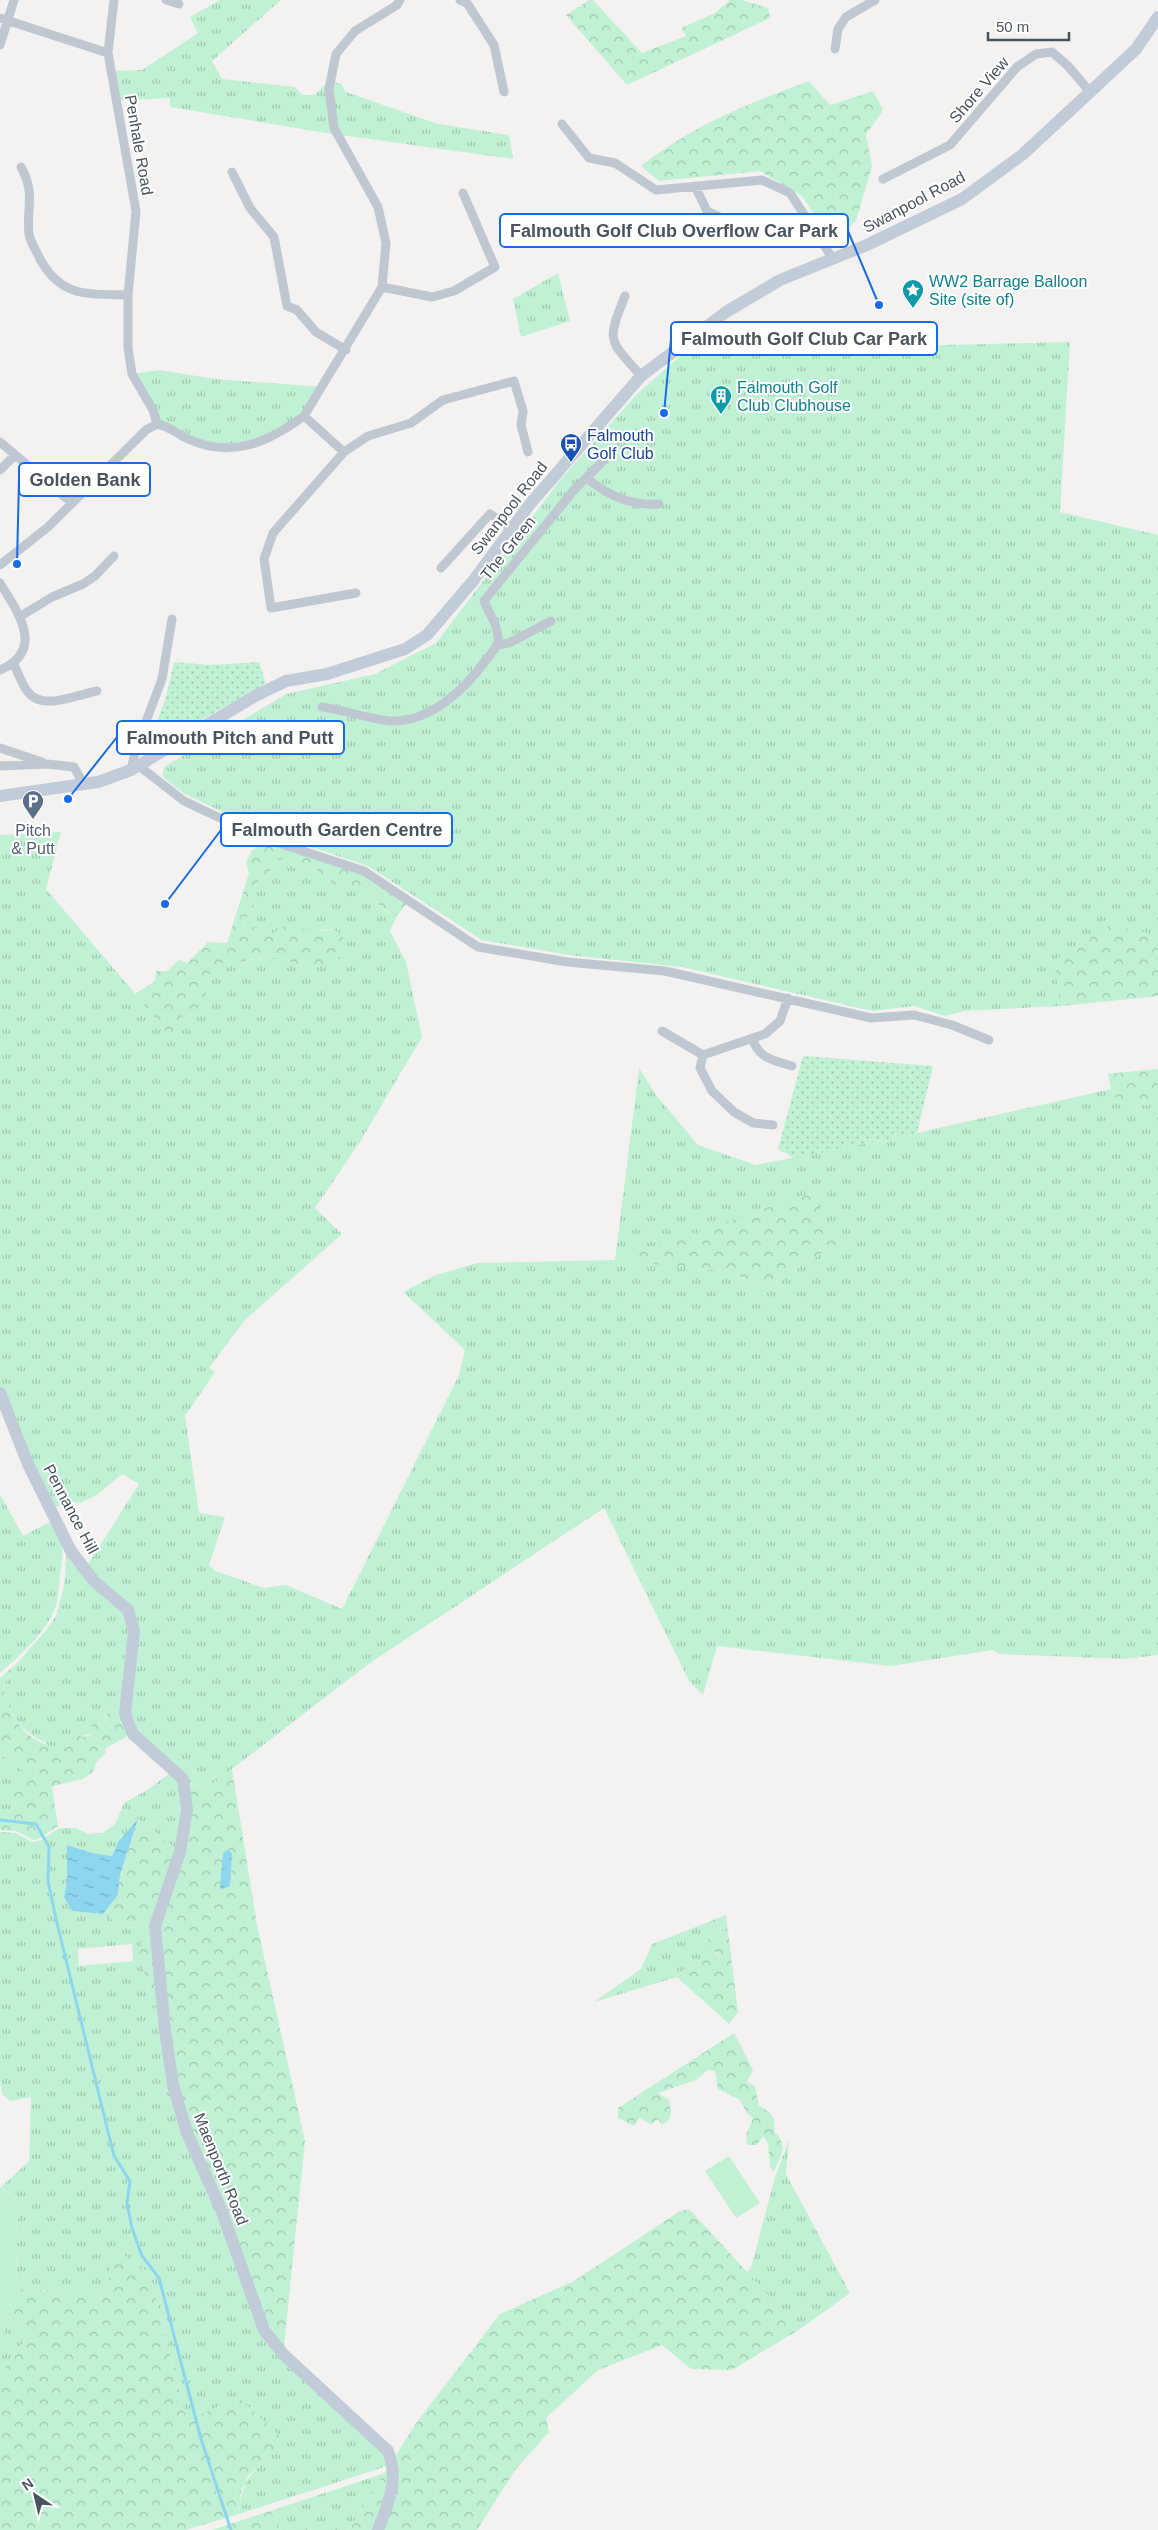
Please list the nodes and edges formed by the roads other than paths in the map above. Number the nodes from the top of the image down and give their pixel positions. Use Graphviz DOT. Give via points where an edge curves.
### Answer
graph roads {
  1 [pos="14,0"];
  2 [pos="114,0"];
  3 [pos="166,0"];
  4 [pos="400,0"];
  5 [pos="460,0"];
  6 [pos="875,0"];
  7 [pos="179,4"];
  8 [pos="1158,17"];
  9 [pos="3,20"];
  10 [pos="0,45"];
  11 [pos="835,49"];
  12 [pos="108,53"];
  13 [pos="504,92"];
  14 [pos="1090,92"];
  15 [pos="562,124"];
  16 [pos="21,167"];
  17 [pos="232,172"];
  18 [pos="882,179"];
  19 [pos="694,186"];
  20 [pos="463,193"];
  21 [pos="752,232"];
  22 [pos="833,259"];
  23 [pos="382,287"];
  24 [pos="128,295"];
  25 [pos="625,296"];
  26 [pos="346,350"];
  27 [pos="641,376"];
  28 [pos="304,416"];
  29 [pos="156,424"];
  30 [pos="0,442"];
  31 [pos="344,452"];
  32 [pos="528,452"];
  33 [pos="15,455"];
  34 [pos="607,457"];
  35 [pos="0,470"];
  36 [pos="586,478"];
  37 [pos="72,503"];
  38 [pos="659,504"];
  39 [pos="511,528"];
  40 [pos="114,556"];
  41 [pos="0,565"];
  42 [pos="441,568"];
  43 [pos="0,583"];
  44 [pos="356,593"];
  45 [pos="21,616"];
  46 [pos="172,619"];
  47 [pos="550,621"];
  48 [pos="497,645"];
  49 [pos="14,664"];
  50 [pos="0,670"];
  51 [pos="97,691"];
  52 [pos="322,707"];
  53 [pos="0,748"];
  54 [pos="47,764"];
  55 [pos="0,766"];
  56 [pos="135,768"];
  57 [pos="84,785"];
  58 [pos="0,796"];
  59 [pos="788,998"];
  60 [pos="662,1031"];
  61 [pos="752,1038"];
  62 [pos="989,1040"];
  63 [pos="703,1055"];
  64 [pos="792,1066"];
  65 [pos="773,1125"];
  66 [pos="0,1393"];
  67 [pos="174,1769"];
  68 [pos="378,2530"];
  1 -- 9 [label="street"];
  2 -- 12 [label="street, Penhale Road"];
  3 -- 7 [label="street"];
  4 -- 23 [label="street" via="397,6 355,31 336,54 330,89 334,128 378,207 386,243"];
  5 -- 13 [label="street" via="467,3 494,45"];
  6 -- 11 [label="street" via="846,17 838,29"];
  8 -- 14 [label="street, Swanpool Road" via="1136,49"];
  9 -- 10 [label="street"];
  9 -- 12 [label="street"];
  12 -- 24 [label="street, Penhale Road" via="136,211"];
  14 -- 18 [label="street, Shore View" via="1052,52 1036,54 1018,67 950,146"];
  14 -- 22 [label="street, Swanpool Road" via="1022,155 962,199"];
  15 -- 19 [label="street" via="589,158 615,163 656,190"];
  16 -- 24 [label="street" via="30,186 29,235 42,262 63,287 86,294"];
  17 -- 26 [label="street" via="250,208 274,237 287,306 297,310 316,332"];
  19 -- 21 [label="street" via="708,211"];
  19 -- 22 [label="street" via="762,180 790,192"];
  20 -- 23 [label="street" via="495,267 454,291 432,298"];
  22 -- 27 [label="street, Swanpool Road" via="780,280 726,312"];
  23 -- 26 [label="street"];
  24 -- 29 [label="street, Penhale Road" via="128,348 132,374 153,410"];
  25 -- 27 [label="street" via="612,328 614,346"];
  26 -- 28 [label="street"];
  27 -- 39 [label="street, Swanpool Road"];
  28 -- 29 [label="street" via="260,443 242,447 189,440"];
  28 -- 31 [label="street"];
  29 -- 37 [label="street"];
  30 -- 33 [label="street"];
  31 -- 32 [label="street" via="368,436 411,423 443,400 514,381 523,412 521,425"];
  31 -- 44 [label="street" via="274,533 264,559 271,608"];
  33 -- 35 [label="street"];
  33 -- 37 [label="street"];
  34 -- 36 [label="street, The Green"];
  36 -- 38 [label="street" via="615,498"];
  36 -- 48 [label="street, The Green" via="484,601 498,631"];
  37 -- 41 [label="street" via="42,533"];
  39 -- 42 [label="street" via="490,514"];
  39 -- 56 [label="street, Swanpool Road" via="436,628 420,640 405,649 327,674 286,681"];
  40 -- 45 [label="street" via="83,584 52,597"];
  43 -- 45 [label="street"];
  45 -- 49 [label="street" via="26,631 23,649"];
  46 -- 56 [label="street" via="162,679 136,748"];
  47 -- 48 [label="street" via="509,643"];
  48 -- 52 [label="street" via="456,694 438,707 414,717 394,721"];
  49 -- 50 [label="street"];
  49 -- 51 [label="street" via="25,688 35,698 52,701"];
  53 -- 54 [label="street"];
  54 -- 55 [label="street"];
  54 -- 57 [label="street" via="74,767"];
  56 -- 57 [label="street, Swanpool Road"];
  56 -- 59 [label="street" via="184,801 260,837 364,871 478,947 567,962 665,971"];
  57 -- 58 [label="street, Swanpool Road"];
  59 -- 61 [label="street" via="780,1021 765,1034"];
  59 -- 62 [label="street" via="871,1018 914,1015 952,1025"];
  60 -- 63 [label="street"];
  61 -- 63 [label="street"];
  61 -- 64 [label="street" via="756,1050 771,1060"];
  63 -- 65 [label="street" via="700,1068 712,1091 734,1112 753,1122"];
  66 -- 67 [label="street, Pennance Hill" via="28,1464 71,1551 94,1582 128,1610 134,1631 125,1714 133,1734"];
  67 -- 68 [label="street, Maenporth Road" via="183,1779 187,1810 180,1852 155,1926 173,2085 187,2133 222,2212 264,2330 283,2354 388,2451 394,2481"];
}
